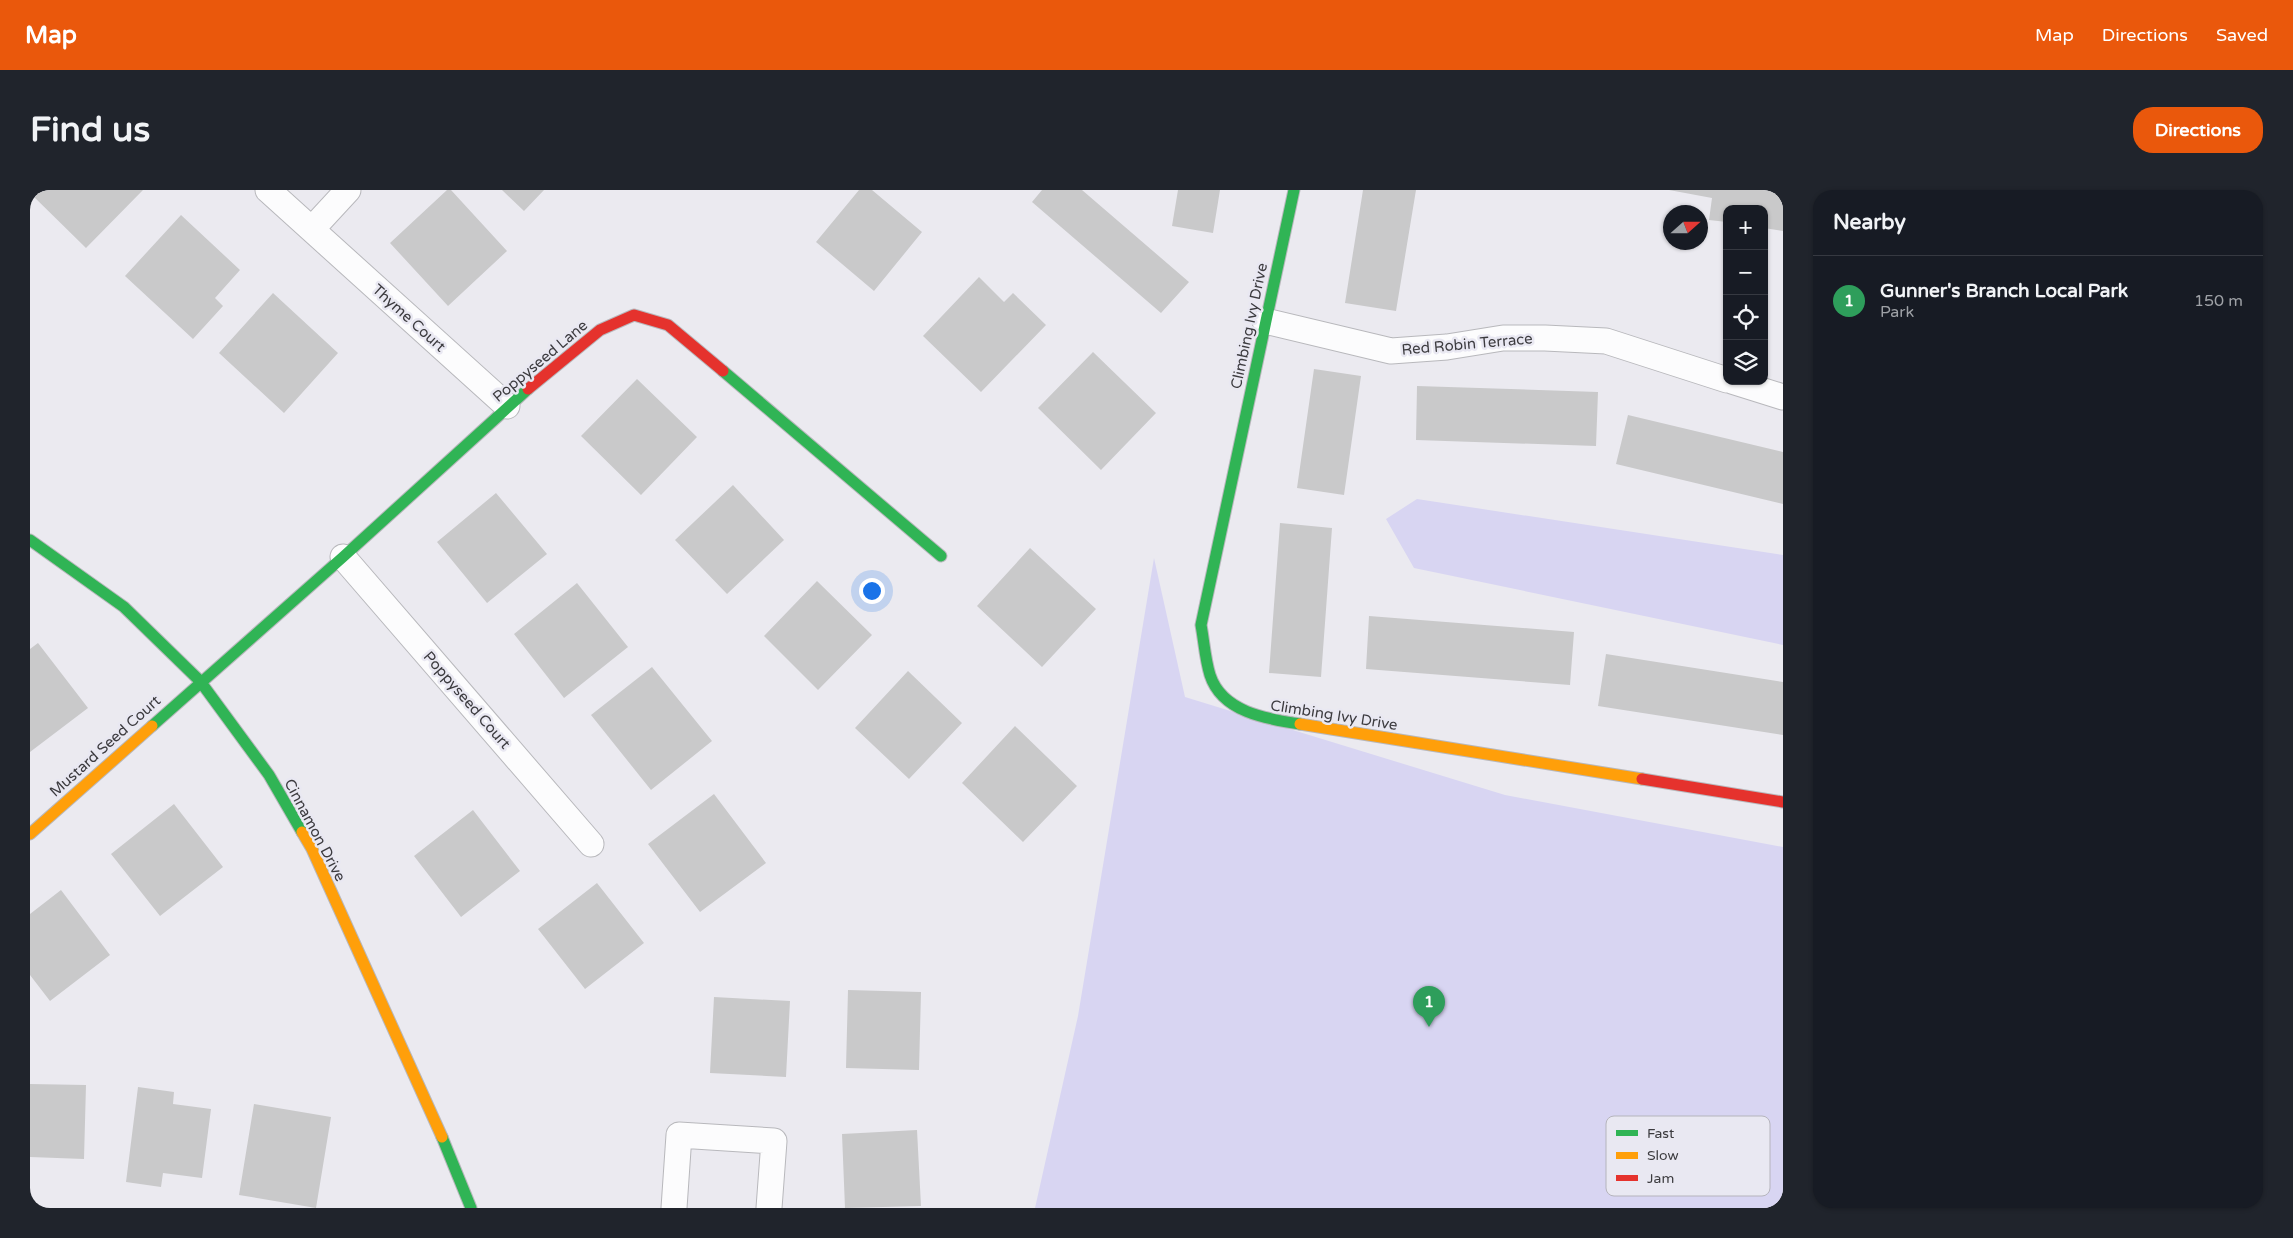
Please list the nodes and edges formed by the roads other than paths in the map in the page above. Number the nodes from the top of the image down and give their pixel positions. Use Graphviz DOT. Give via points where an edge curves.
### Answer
graph roads {
  1 [pos="268,190"];
  2 [pos="348,190"];
  3 [pos="1294,190"];
  4 [pos="312,230"];
  5 [pos="1265,321"];
  6 [pos="1723,379"];
  7 [pos="1745,385"];
  8 [pos="1783,397"];
  9 [pos="507,406"];
  10 [pos="30,540"];
  11 [pos="941,556"];
  12 [pos="343,557"];
  13 [pos="200,682"];
  14 [pos="1783,802"];
  15 [pos="30,834"];
  16 [pos="591,844"];
  17 [pos="471,1208"];
  18 [pos="674,1208"];
  19 [pos="770,1208"];
  1 -- 4 [label="street, Thyme Court"];
  2 -- 4 [label="street"];
  3 -- 5 [label="street, Climbing Ivy Drive"];
  4 -- 9 [label="street, Thyme Court"];
  5 -- 6 [label="street, Red Robin Terrace" via="1391,351 1503,338 1606,342"];
  5 -- 14 [label="street, Climbing Ivy Drive" via="1201,625 1210,676 1225,700 1261,718"];
  7 -- 8 [label="street"];
  9 -- 11 [label="street, Poppyseed Lane" via="600,330 634,315 668,325"];
  9 -- 12 [label="street, Poppyseed Lane"];
  10 -- 13 [label="street, Cinnamon Drive" via="124,607"];
  12 -- 13 [label="street, Poppyseed Lane"];
  12 -- 16 [label="street, Poppyseed Court"];
  13 -- 15 [label="street, Mustard Seed Court"];
  13 -- 17 [label="street, Cinnamon Drive" via="269,775 312,849"];
  18 -- 19 [label="street" via="679,1135 774,1141"];
}
